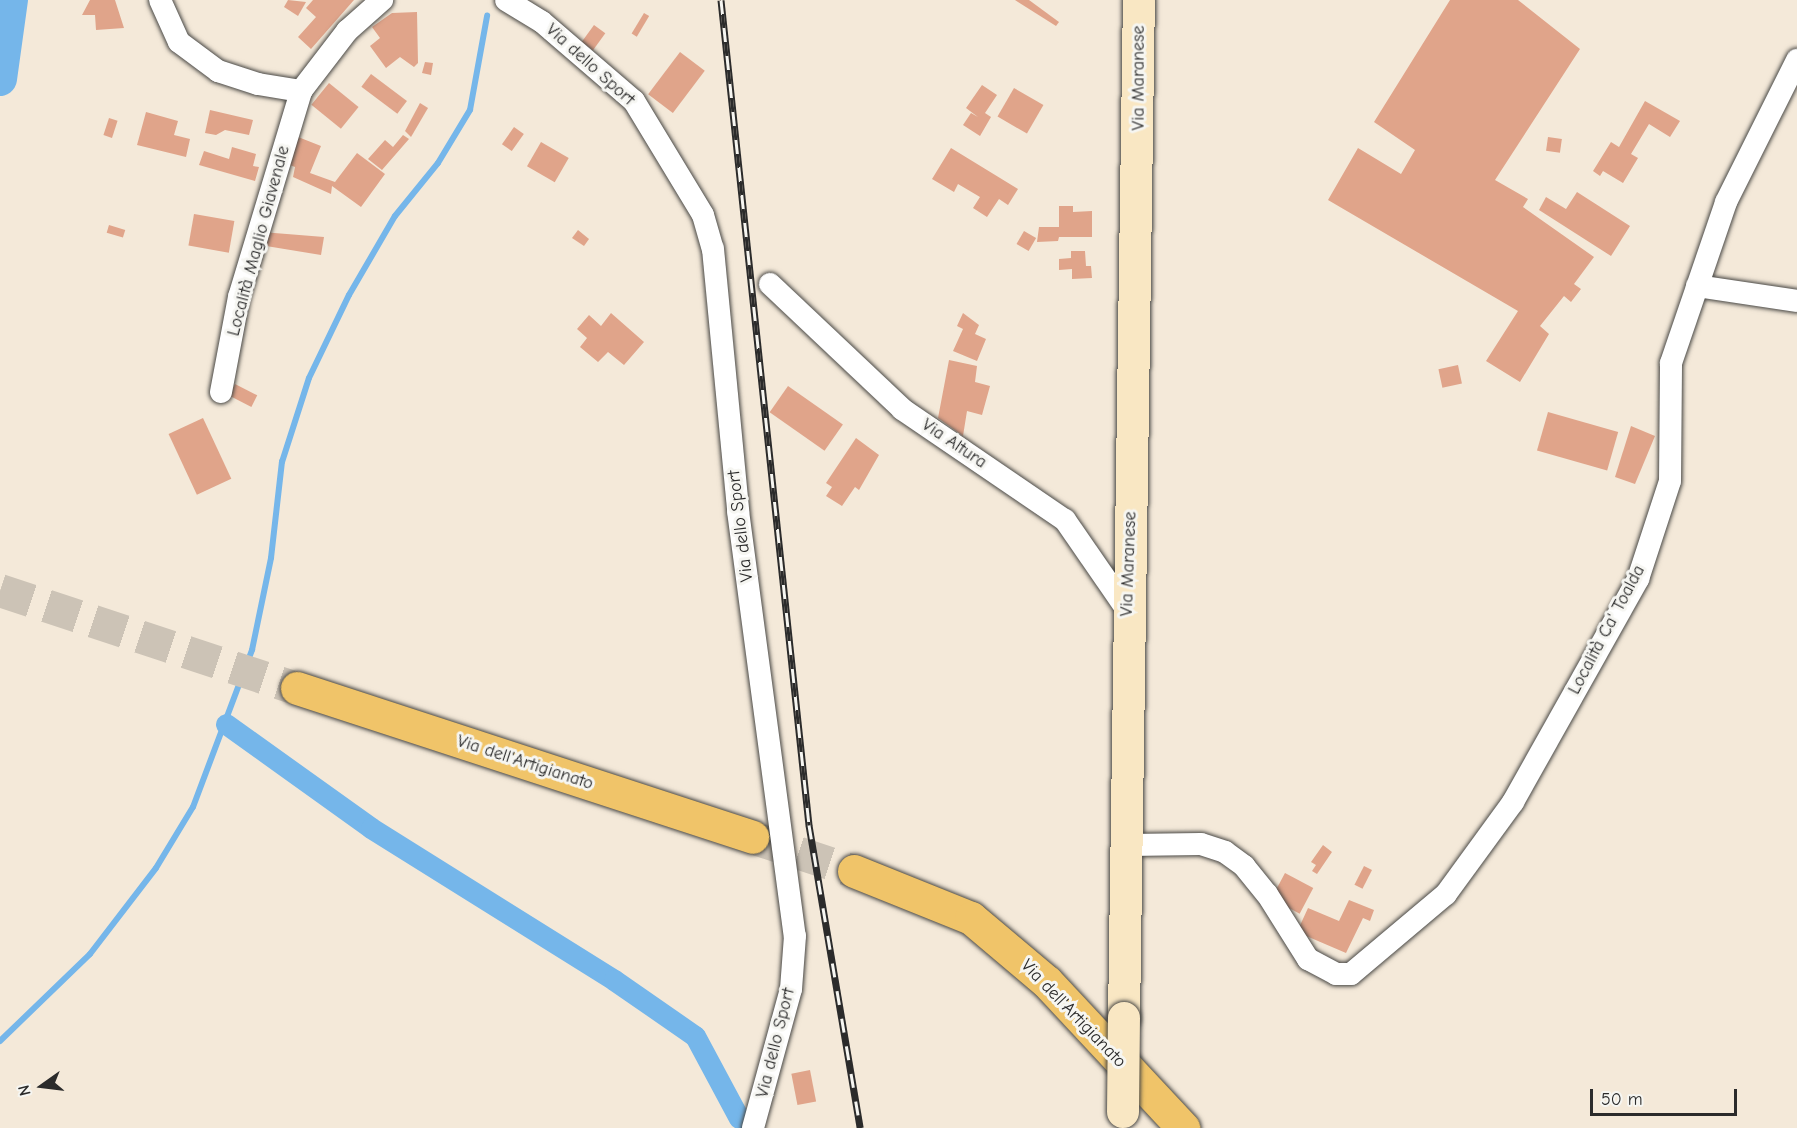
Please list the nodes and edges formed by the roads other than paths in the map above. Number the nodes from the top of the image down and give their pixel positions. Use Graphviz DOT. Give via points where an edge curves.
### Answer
graph roads {
  1 [pos="160,0"];
  2 [pos="382,0"];
  3 [pos="506,0"];
  4 [pos="1139,0"];
  5 [pos="1797,60"];
  6 [pos="302,91"];
  7 [pos="770,284"];
  8 [pos="1697,286"];
  9 [pos="1797,301"];
  10 [pos="221,392"];
  11 [pos="1127,610"];
  12 [pos="297,688"];
  13 [pos="752,837"];
  14 [pos="1129,845"];
  15 [pos="854,871"];
  16 [pos="1123,1120"];
  17 [pos="753,1128"];
  18 [pos="1183,1128"];
  1 -- 6 [label="street" via="179,42 218,71 258,84"];
  2 -- 6 [label="street, Località Maglio Giavenale" via="347,31"];
  3 -- 17 [label="street, Via dello Sport" via="542,22 634,101 703,215 713,249 738,510 795,936 791,989"];
  4 -- 11 [label="main road, Via Maranese" via="1138,268"];
  5 -- 8 [label="street, Località Ca' Toalda" via="1726,202"];
  6 -- 10 [label="street, Località Maglio Giavenale" via="239,297"];
  7 -- 11 [label="street, Via Altura" via="902,409 1065,520"];
  8 -- 9 [label="street"];
  8 -- 14 [label="street, Località Ca' Toalda" via="1671,363 1670,481 1638,579 1513,802 1446,894 1351,974 1321,969 1308,959 1244,866 1225,852 1201,844"];
  11 -- 14 [label="main road, Via Maranese"];
  12 -- 13 [label="highway, Via dell'Artigianato"];
  14 -- 16 [label="main road, Via Maranese, bridge"];
  15 -- 18 [label="highway, Via dell'Artigianato" via="971,918 1047,982"];
}
